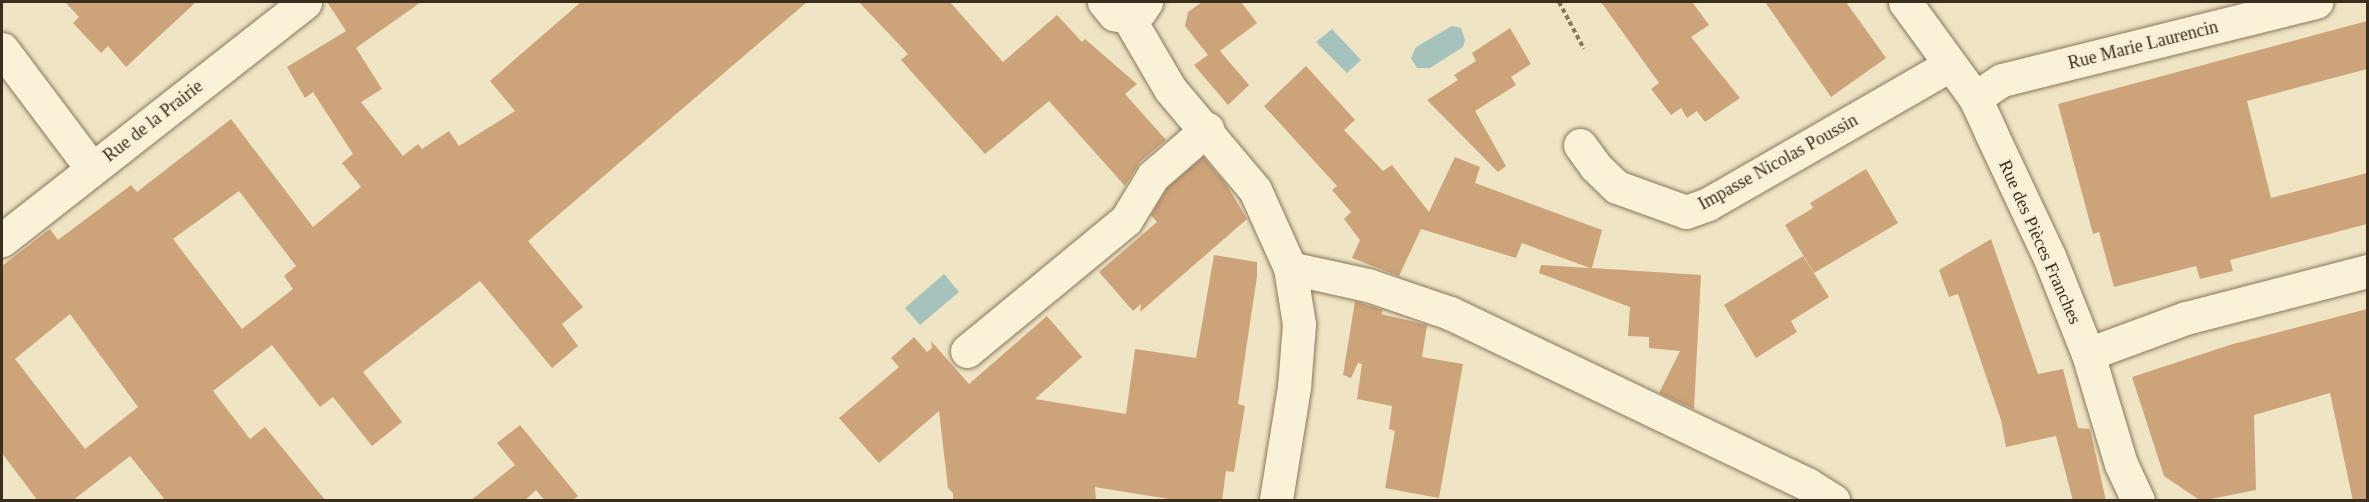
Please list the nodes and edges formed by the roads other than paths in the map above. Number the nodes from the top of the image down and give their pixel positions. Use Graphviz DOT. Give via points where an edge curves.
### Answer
graph roads {
  1 [pos="305,2"];
  2 [pos="1905,2"];
  3 [pos="2316,2"];
  4 [pos="1126,7"];
  5 [pos="2,49"];
  6 [pos="1950,65"];
  7 [pos="1974,98"];
  8 [pos="1207,129"];
  9 [pos="1580,145"];
  10 [pos="92,169"];
  11 [pos="2,240"];
  12 [pos="1290,268"];
  13 [pos="2367,271"];
  14 [pos="967,351"];
  15 [pos="2088,354"];
  16 [pos="1276,501"];
  17 [pos="1833,501"];
  18 [pos="2138,501"];
  1 -- 10 [label="street, Rue de la Prairie"];
  2 -- 6 [label="street, Rue des Pièces Franches"];
  3 -- 7 [label="street, Rue Marie Laurencin" via="2002,80"];
  4 -- 8 [label="street" via="1170,89"];
  5 -- 10 [label="street"];
  6 -- 7 [label="street, Rue des Pièces Franches"];
  6 -- 9 [label="street, Impasse Nicolas Poussin" via="1708,204 1686,212 1617,187"];
  7 -- 15 [label="street, Rue des Pièces Franches" via="2049,256"];
  8 -- 12 [label="street" via="1255,190"];
  8 -- 14 [label="street" via="1153,176 1126,220"];
  10 -- 11 [label="street, Rue de la Prairie"];
  12 -- 16 [label="street" via="1298,334"];
  12 -- 17 [label="street" via="1368,285 1450,313"];
  13 -- 15 [label="street" via="2186,318"];
  15 -- 18 [label="street, Rue des Pièces Franches" via="2121,464"];
}
